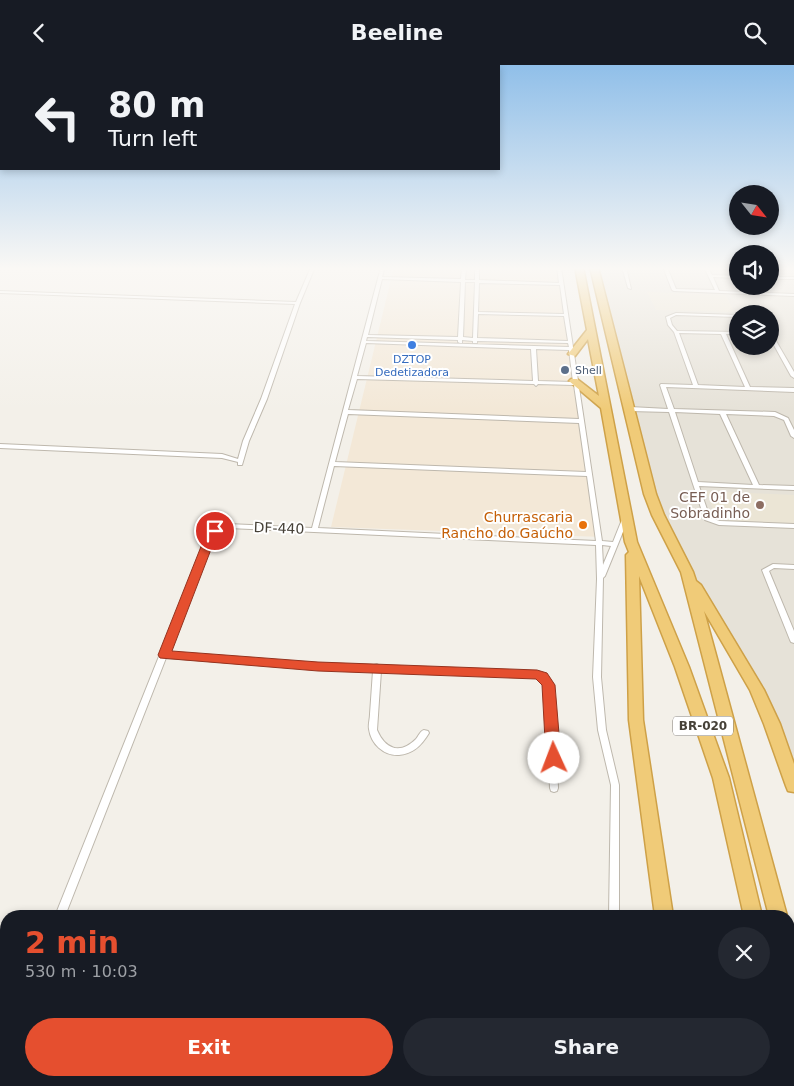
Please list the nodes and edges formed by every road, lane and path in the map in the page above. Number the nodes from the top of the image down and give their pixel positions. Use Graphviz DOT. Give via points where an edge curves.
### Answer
graph roads {
  1 [pos="294,315"];
  2 [pos="372,315"];
  3 [pos="461,315"];
  4 [pos="476,315"];
  5 [pos="550,315"];
  6 [pos="566,315"];
  7 [pos="588,315"];
  8 [pos="606,315"];
  9 [pos="729,315"];
  10 [pos="591,330"];
  11 [pos="676,332"];
  12 [pos="724,333"];
  13 [pos="729,333"];
  14 [pos="366,339"];
  15 [pos="460,342"];
  16 [pos="475,342"];
  17 [pos="533,347"];
  18 [pos="571,348"];
  19 [pos="779,348"];
  20 [pos="791,366"];
  21 [pos="794,376"];
  22 [pos="355,377"];
  23 [pos="536,383"];
  24 [pos="575,383"];
  25 [pos="696,386"];
  26 [pos="748,388"];
  27 [pos="794,390"];
  28 [pos="607,408"];
  29 [pos="630,409"];
  30 [pos="671,410"];
  31 [pos="347,412"];
  32 [pos="722,412"];
  33 [pos="582,421"];
  34 [pos="794,436"];
  35 [pos="0,446"];
  36 [pos="0,450"];
  37 [pos="201,455"];
  38 [pos="333,464"];
  39 [pos="590,474"];
  40 [pos="694,484"];
  41 [pos="756,487"];
  42 [pos="794,488"];
  43 [pos="628,515"];
  44 [pos="794,526"];
  45 [pos="315,529"];
  46 [pos="599,543"];
  47 [pos="631,543"];
  48 [pos="615,544"];
  49 [pos="794,567"];
  50 [pos="687,572"];
  51 [pos="600,579"];
  52 [pos="794,640"];
  53 [pos="164,655"];
  54 [pos="377,667"];
  55 [pos="425,733"];
  56 [pos="794,786"];
  57 [pos="554,788"];
  58 [pos="62,910"];
  59 [pos="614,910"];
  60 [pos="663,910"];
  61 [pos="752,910"];
  62 [pos="776,910"];
  1 -- 37 [label="street" via="239,462 231,457"];
  2 -- 14 [label="street"];
  3 -- 15 [label="street"];
  4 -- 16 [label="street"];
  5 -- 6 [label="street"];
  6 -- 18 [label="street"];
  7 -- 10 [label="highway, BR-020"];
  8 -- 29 [label="highway, BR-020"];
  9 -- 11 [label="street" via="670,315 668,321"];
  10 -- 18 [label="highway"];
  10 -- 28 [label="highway, BR-020"];
  11 -- 12 [label="street"];
  11 -- 25 [label="street"];
  12 -- 13 [label="street"];
  12 -- 26 [label="street"];
  14 -- 15 [label="street"];
  14 -- 22 [label="street"];
  15 -- 16 [label="street"];
  16 -- 17 [label="street"];
  16 -- 18 [label="street"];
  17 -- 18 [label="street"];
  17 -- 23 [label="street"];
  18 -- 24 [label="street"];
  19 -- 20 [label="street"];
  20 -- 21 [label="street"];
  22 -- 23 [label="street"];
  22 -- 31 [label="street"];
  23 -- 24 [label="street"];
  24 -- 28 [label="highway"];
  24 -- 33 [label="street"];
  25 -- 26 [label="street"];
  25 -- 30 [label="street" via="663,385"];
  26 -- 27 [label="street"];
  28 -- 43 [label="highway, BR-020"];
  29 -- 30 [label="street"];
  29 -- 50 [label="highway, BR-020" via="650,494"];
  30 -- 32 [label="street"];
  30 -- 40 [label="street"];
  31 -- 33 [label="street"];
  31 -- 38 [label="street"];
  32 -- 34 [label="street" via="782,415"];
  32 -- 41 [label="street"];
  33 -- 39 [label="street"];
  35 -- 37 [label="street"];
  36 -- 37 [label="street" via="172,458"];
  38 -- 39 [label="street"];
  38 -- 45 [label="street"];
  39 -- 46 [label="street"];
  40 -- 41 [label="street"];
  40 -- 44 [label="street" via="704,515 710,521"];
  41 -- 42 [label="street"];
  43 -- 47 [label="highway, BR-020"];
  43 -- 48 [label="street"];
  45 -- 46 [label="street, DF-440"];
  45 -- 53 [label="street, DF-440" via="228,526 215,531 209,539"];
  46 -- 48 [label="street, DF-440"];
  46 -- 51 [label="street"];
  47 -- 60 [label="highway, BR-020" via="636,720"];
  47 -- 61 [label="highway, BR-020" via="682,667 721,778"];
  48 -- 51 [label="street"];
  49 -- 52 [label="street" via="766,568 765,573"];
  50 -- 56 [label="highway, BR-020" via="757,690"];
  50 -- 62 [label="highway, BR-020"];
  51 -- 59 [label="street" via="597,677 602,730 615,785"];
  53 -- 54 [label="street"];
  53 -- 58 [label="street"];
  54 -- 55 [label="street" via="375,740 390,751 401,752 420,743"];
  54 -- 57 [label="street" via="543,676 550,695"];
}
